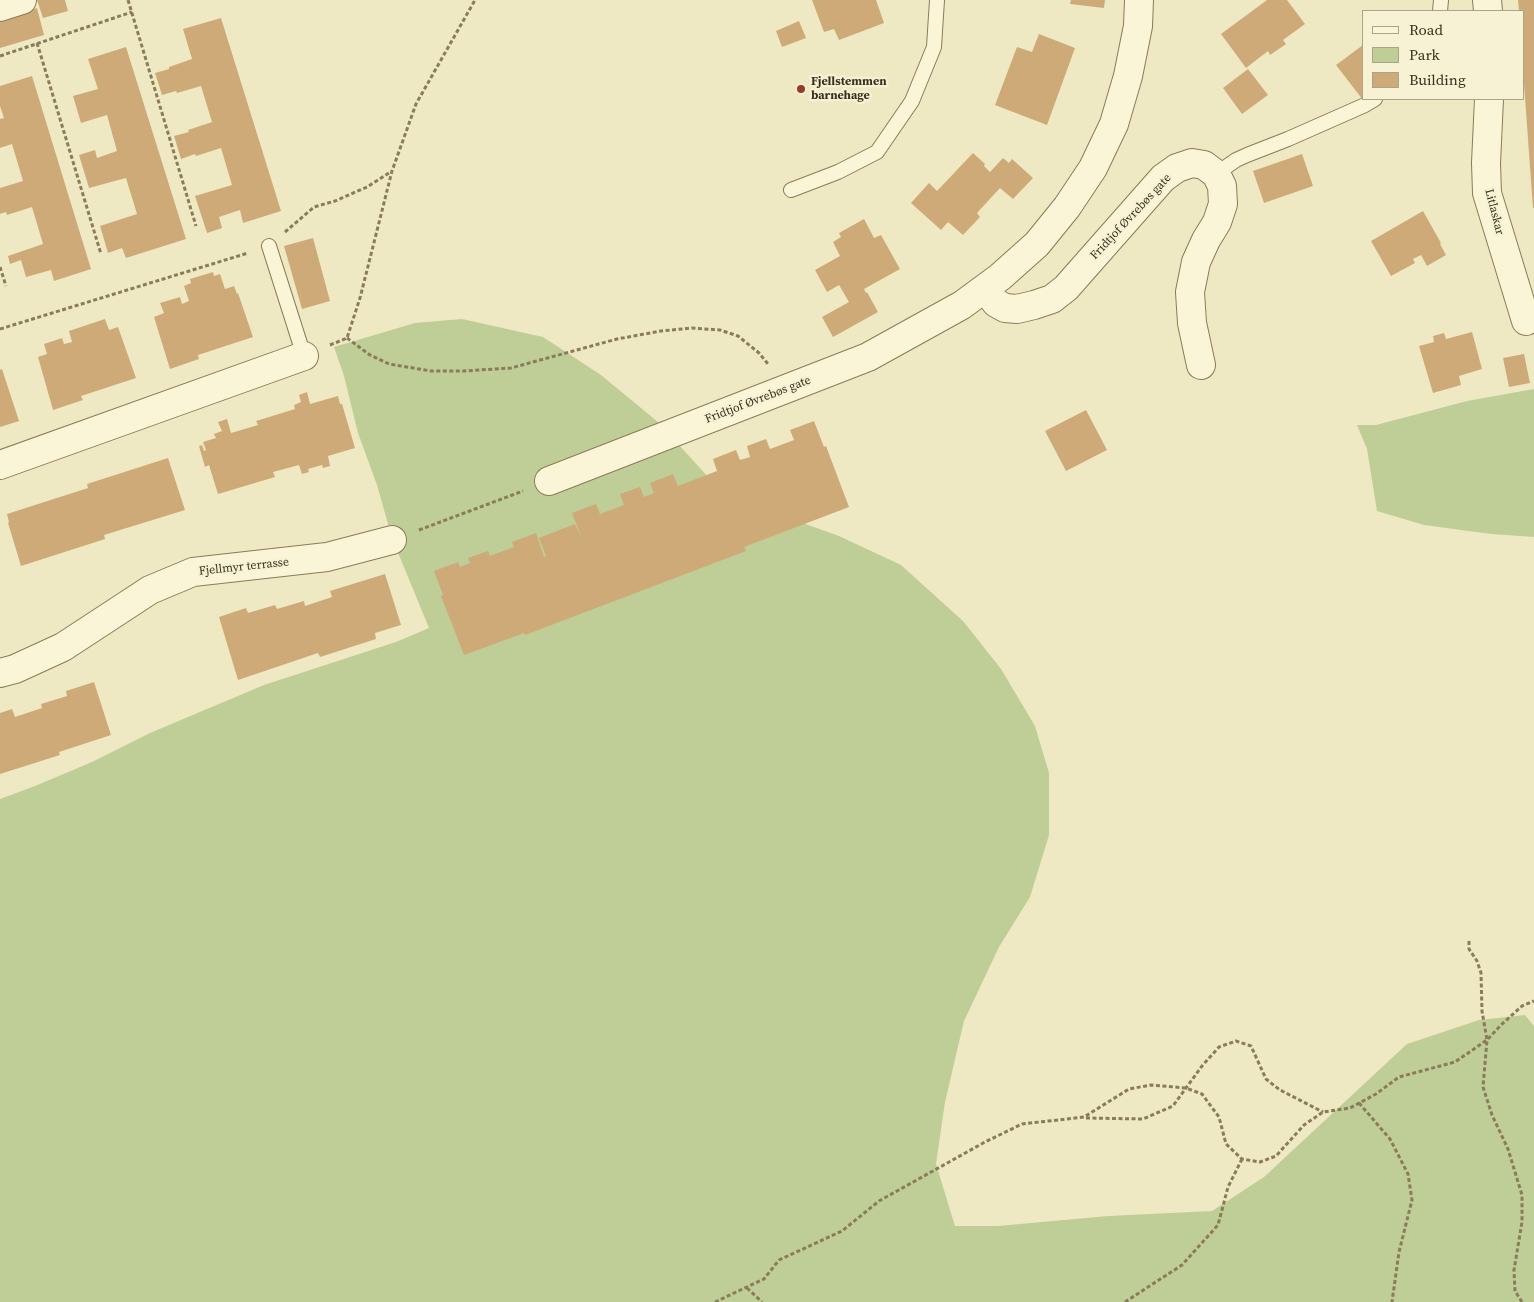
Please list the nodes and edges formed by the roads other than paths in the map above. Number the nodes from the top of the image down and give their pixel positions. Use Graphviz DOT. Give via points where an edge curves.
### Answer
graph roads {
  1 [pos="22,0"];
  2 [pos="937,0"];
  3 [pos="1139,0"];
  4 [pos="0,7"];
  5 [pos="1372,100"];
  6 [pos="1489,100"];
  7 [pos="1216,174"];
  8 [pos="791,190"];
  9 [pos="269,246"];
  10 [pos="985,288"];
  11 [pos="1526,321"];
  12 [pos="304,356"];
  13 [pos="1201,365"];
  14 [pos="0,465"];
  15 [pos="549,481"];
  16 [pos="392,540"];
  17 [pos="0,673"];
  1 -- 4 [label="street"];
  2 -- 8 [label="lane" via="934,47 912,101 877,152 838,172"];
  3 -- 10 [label="street, Fridtjof Øvrebøs gate" via="1138,26 1128,76 1114,124 1093,168 1037,244"];
  5 -- 7 [label="lane" via="1236,160"];
  6 -- 11 [label="street, Litlaskar" via="1487,193"];
  7 -- 10 [label="street, Fridtjof Øvrebøs gate" via="1204,165 1192,163 1163,178 1066,288 1052,299 1017,309 1005,308 996,303"];
  7 -- 13 [label="street" via="1222,186 1223,204 1196,262 1190,292 1192,323"];
  9 -- 12 [label="lane"];
  10 -- 15 [label="street, Fridtjof Øvrebøs gate" via="962,305 868,357"];
  12 -- 14 [label="street"];
  16 -- 17 [label="street, Fjellmyr terrasse" via="327,557 193,572 150,590 63,646 16,669"];
}
